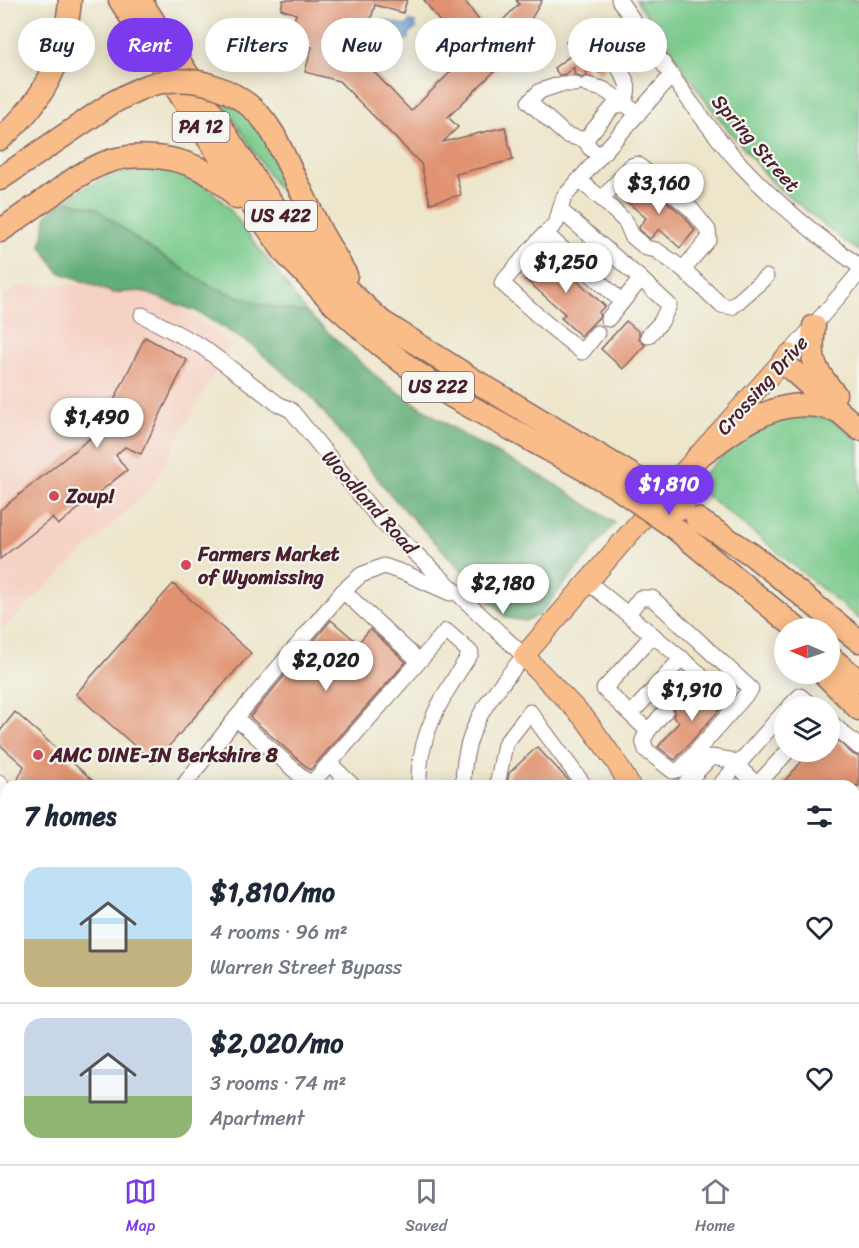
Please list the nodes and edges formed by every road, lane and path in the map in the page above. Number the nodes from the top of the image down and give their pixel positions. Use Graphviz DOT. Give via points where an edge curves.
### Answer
graph roads {
  1 [pos="70,0"];
  2 [pos="120,0"];
  3 [pos="140,0"];
  4 [pos="619,0"];
  5 [pos="621,72"];
  6 [pos="672,75"];
  7 [pos="624,103"];
  8 [pos="638,114"];
  9 [pos="0,139"];
  10 [pos="585,140"];
  11 [pos="600,156"];
  12 [pos="0,178"];
  13 [pos="579,180"];
  14 [pos="603,199"];
  15 [pos="560,210"];
  16 [pos="0,231"];
  17 [pos="546,234"];
  18 [pos="285,253"];
  19 [pos="859,266"];
  20 [pos="683,268"];
  21 [pos="859,273"];
  22 [pos="766,277"];
  23 [pos="641,279"];
  24 [pos="622,302"];
  25 [pos="142,315"];
  26 [pos="608,319"];
  27 [pos="814,326"];
  28 [pos="597,333"];
  29 [pos="648,336"];
  30 [pos="786,358"];
  31 [pos="477,382"];
  32 [pos="844,407"];
  33 [pos="859,429"];
  34 [pos="698,457"];
  35 [pos="623,481"];
  36 [pos="684,518"];
  37 [pos="693,543"];
  38 [pos="588,582"];
  39 [pos="343,591"];
  40 [pos="461,598"];
  41 [pos="628,614"];
  42 [pos="784,618"];
  43 [pos="813,618"];
  44 [pos="774,624"];
  45 [pos="653,635"];
  46 [pos="840,640"];
  47 [pos="859,641"];
  48 [pos="710,651"];
  49 [pos="524,656"];
  50 [pos="859,656"];
  51 [pos="419,661"];
  52 [pos="688,664"];
  53 [pos="840,665"];
  54 [pos="859,681"];
  55 [pos="834,684"];
  56 [pos="677,697"];
  57 [pos="859,709"];
  58 [pos="665,711"];
  59 [pos="631,714"];
  60 [pos="236,718"];
  61 [pos="774,723"];
  62 [pos="648,731"];
  63 [pos="840,731"];
  64 [pos="859,747"];
  65 [pos="778,762"];
  66 [pos="329,764"];
  67 [pos="737,765"];
  68 [pos="188,780"];
  69 [pos="305,780"];
  70 [pos="315,780"];
  71 [pos="346,780"];
  72 [pos="419,780"];
  73 [pos="464,780"];
  74 [pos="498,780"];
  75 [pos="580,780"];
  76 [pos="626,780"];
  77 [pos="689,780"];
  78 [pos="724,780"];
  79 [pos="752,780"];
  80 [pos="762,780"];
  1 -- 9 [label="highway" via="63,46 51,77 33,106"];
  2 -- 18 [label="highway, PA 12"];
  3 -- 31 [label="highway, US 422" via="261,189 314,254 381,321"];
  4 -- 6 [label="street, Spring Street"];
  5 -- 7 [label="street" via="628,84"];
  6 -- 8 [label="street"];
  6 -- 19 [label="street, Spring Street" via="718,138 765,190"];
  7 -- 8 [label="street"];
  7 -- 10 [label="street" via="612,108"];
  7 -- 10 [label="street" via="603,89 561,84 540,91 529,102 566,135"];
  8 -- 11 [label="street"];
  10 -- 11 [label="street"];
  11 -- 13 [label="street"];
  12 -- 31 [label="highway, US 222, bridge" via="132,92 176,80 219,86 260,114 347,276 364,294"];
  13 -- 14 [label="street"];
  13 -- 15 [label="street" via="564,197"];
  14 -- 20 [label="street" via="626,222 632,236"];
  14 -- 20 [label="street" via="637,164 692,210 708,230 709,239"];
  15 -- 17 [label="street" via="556,223"];
  15 -- 23 [label="street"];
  16 -- 18 [label="highway, US 222" via="93,167 118,159 152,156 194,167 224,184"];
  17 -- 24 [label="street"];
  17 -- 28 [label="street" via="502,283 582,352"];
  18 -- 35 [label="highway, US 222" via="336,306 414,371 453,397"];
  20 -- 22 [label="street" via="721,306 732,307"];
  21 -- 27 [label="street, Crossing Drive"];
  23 -- 24 [label="street"];
  23 -- 29 [label="street" via="669,305"];
  24 -- 26 [label="street"];
  25 -- 40 [label="street, Woodland Road" via="201,346 291,410 381,521"];
  27 -- 30 [label="street, Crossing Drive"];
  27 -- 32 [label="highway" via="815,367"];
  30 -- 32 [label="highway"];
  30 -- 34 [label="main road, Crossing Drive"];
  31 -- 35 [label="highway, US 222"];
  32 -- 33 [label="highway"];
  32 -- 34 [label="highway" via="804,404 774,409 735,429"];
  34 -- 38 [label="main road, Crossing Drive"];
  35 -- 36 [label="highway, US 222, bridge"];
  36 -- 37 [label="highway, US 222"];
  36 -- 43 [label="highway, US 222"];
  36 -- 47 [label="highway" via="751,554"];
  37 -- 42 [label="highway, US 222"];
  37 -- 44 [label="highway"];
  38 -- 41 [label="street"];
  38 -- 49 [label="main road, Crossing Drive"];
  39 -- 40 [label="street" via="361,575 384,567"];
  39 -- 51 [label="street"];
  39 -- 60 [label="street"];
  40 -- 49 [label="street, Woodland Road"];
  41 -- 45 [label="street"];
  41 -- 48 [label="street" via="639,598 652,598"];
  45 -- 52 [label="street"];
  45 -- 59 [label="street" via="603,689"];
  46 -- 50 [label="highway, US 222"];
  48 -- 52 [label="street"];
  48 -- 62 [label="street" via="751,689 681,769 673,771 646,750 643,740"];
  49 -- 73 [label="street, Crossing Drive" via="479,716 466,751"];
  49 -- 76 [label="main road, Woodland Road" via="586,720"];
  51 -- 66 [label="street"];
  51 -- 72 [label="street" via="446,631 471,653 431,721"];
  52 -- 56 [label="street" via="699,673"];
  52 -- 59 [label="street"];
  53 -- 54 [label="highway"];
  55 -- 57 [label="highway"];
  58 -- 62 [label="street"];
  59 -- 62 [label="street"];
  60 -- 68 [label="street"];
  60 -- 69 [label="street"];
  61 -- 67 [label="street"];
  63 -- 64 [label="street"];
  65 -- 80 [label="street"];
  66 -- 70 [label="street"];
  66 -- 71 [label="street"];
  67 -- 77 [label="street" via="711,757"];
  67 -- 78 [label="street"];
  67 -- 79 [label="street"];
  74 -- 75 [label="street" via="505,744 530,712"];
}
